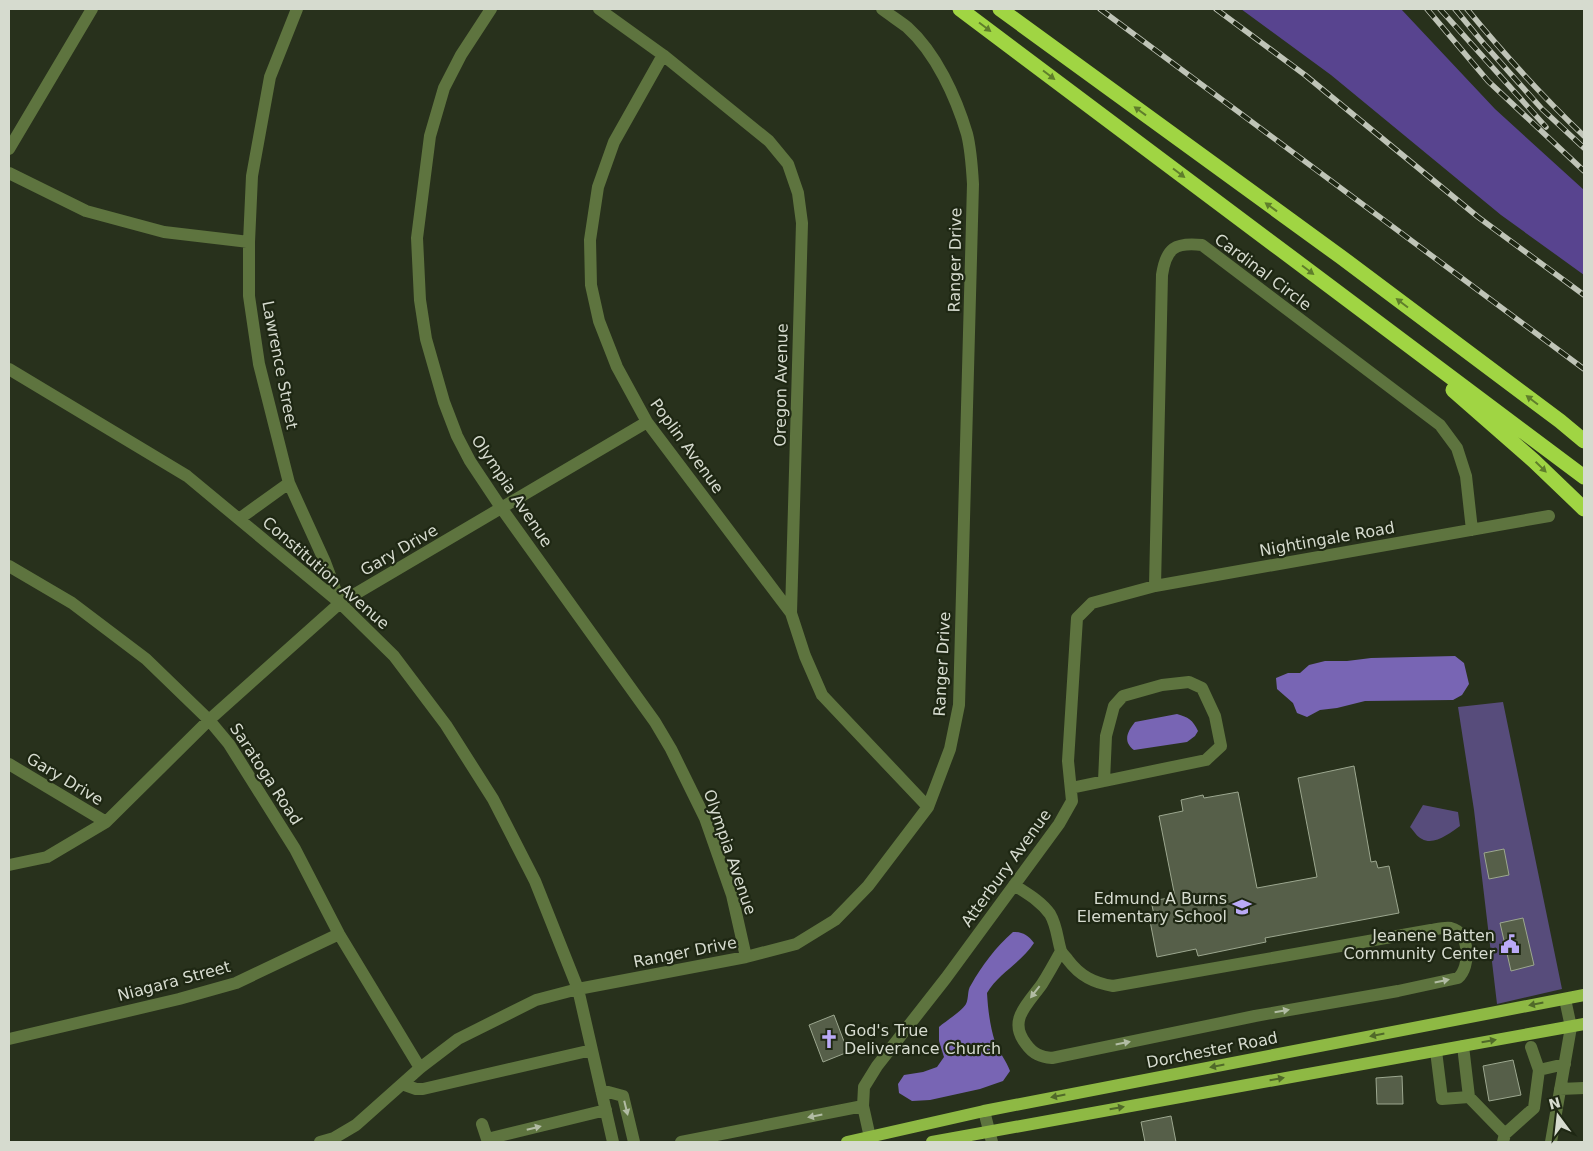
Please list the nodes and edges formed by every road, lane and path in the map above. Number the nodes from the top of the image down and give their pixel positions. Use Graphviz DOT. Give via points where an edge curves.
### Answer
graph roads {
  1 [pos="92,9"];
  2 [pos="297,9"];
  3 [pos="491,9"];
  4 [pos="599,9"];
  5 [pos="882,9"];
  6 [pos="960,9"];
  7 [pos="1000,9"];
  8 [pos="663,55"];
  9 [pos="9,149"];
  10 [pos="9,173"];
  11 [pos="249,242"];
  12 [pos="1359,308"];
  13 [pos="9,369"];
  14 [pos="1560,421"];
  15 [pos="647,422"];
  16 [pos="1584,436"];
  17 [pos="1584,441"];
  18 [pos="1584,477"];
  19 [pos="289,484"];
  20 [pos="502,509"];
  21 [pos="1584,509"];
  22 [pos="1549,516"];
  23 [pos="239,519"];
  24 [pos="1472,530"];
  25 [pos="9,566"];
  26 [pos="1155,586"];
  27 [pos="1112,599"];
  28 [pos="340,603"];
  29 [pos="792,613"];
  30 [pos="209,720"];
  31 [pos="9,764"];
  32 [pos="1104,781"];
  33 [pos="1071,788"];
  34 [pos="928,806"];
  35 [pos="106,822"];
  36 [pos="9,865"];
  37 [pos="1014,886"];
  38 [pos="340,934"];
  39 [pos="1061,951"];
  40 [pos="746,957"];
  41 [pos="578,989"];
  42 [pos="1584,995"];
  43 [pos="1565,999"];
  44 [pos="1584,1024"];
  45 [pos="1571,1026"];
  46 [pos="9,1039"];
  47 [pos="1463,1046"];
  48 [pos="1531,1047"];
  49 [pos="592,1050"];
  50 [pos="1436,1051"];
  51 [pos="1564,1064"];
  52 [pos="420,1068"];
  53 [pos="1539,1070"];
  54 [pos="402,1084"];
  55 [pos="1584,1088"];
  56 [pos="1560,1089"];
  57 [pos="601,1090"];
  58 [pos="1469,1097"];
  59 [pos="863,1106"];
  60 [pos="1534,1108"];
  61 [pos="606,1110"];
  62 [pos="984,1110"];
  63 [pos="1556,1112"];
  64 [pos="482,1124"];
  65 [pos="991,1137"];
  66 [pos="1504,1138"];
  67 [pos="870,1140"];
  68 [pos="487,1141"];
  69 [pos="320,1142"];
  70 [pos="613,1142"];
  71 [pos="634,1142"];
  72 [pos="682,1142"];
  73 [pos="847,1142"];
  74 [pos="932,1142"];
  75 [pos="1552,1142"];
  1 -- 9 [label="street"];
  2 -- 11 [label="street, Lawrence Street" via="270,77 252,176"];
  3 -- 20 [label="street, Olympia Avenue" via="444,88 430,136 416,238 426,339 444,402 470,461"];
  4 -- 8 [label="street, Oregon Avenue"];
  5 -- 34 [label="street, Ranger Drive" via="907,28 938,67 954,97 971,154 959,706 950,749"];
  6 -- 12 [label="highway, one-way"];
  14 -- 7 [label="highway, one-way"];
  8 -- 15 [label="street, Poplin Avenue" via="614,142 598,187 590,240 591,285 599,321 618,367"];
  8 -- 29 [label="street, Oregon Avenue" via="769,141 788,164 798,193 802,222"];
  10 -- 11 [label="street" via="86,211 164,232"];
  11 -- 19 [label="street, Lawrence Street" via="249,296 259,364"];
  12 -- 18 [label="highway"];
  12 -- 21 [label="highway, one-way"];
  13 -- 23 [label="street, Constitution Avenue" via="187,476"];
  14 -- 16 [label="highway"];
  14 -- 17 [label="highway"];
  15 -- 20 [label="street, Gary Drive"];
  15 -- 29 [label="street, Poplin Avenue"];
  19 -- 23 [label="street"];
  19 -- 28 [label="street, Lawrence Street"];
  20 -- 28 [label="street, Gary Drive"];
  20 -- 40 [label="street, Olympia Avenue" via="672,749 708,827 732,895"];
  22 -- 24 [label="street, Nightingale Road"];
  23 -- 28 [label="street, Constitution Avenue"];
  24 -- 26 [label="street, Nightingale Road"];
  24 -- 26 [label="street, Cardinal Circle" via="1466,476 1457,448 1440,425 1202,245 1188,244 1175,247 1165,259 1162,275"];
  25 -- 30 [label="street, Saratoga Road" via="72,603 146,659"];
  26 -- 27 [label="street, Nightingale Road"];
  27 -- 33 [label="street, Atterbury Avenue" via="1092,603 1077,618 1068,760"];
  28 -- 30 [label="street, Gary Drive"];
  28 -- 41 [label="street, Constitution Avenue" via="394,656 446,725 493,800 535,881"];
  29 -- 34 [label="street, Oregon Avenue" via="805,656 822,695"];
  30 -- 35 [label="street, Gary Drive"];
  30 -- 38 [label="street, Saratoga Road" via="229,744 295,849"];
  31 -- 35 [label="street, Gary Drive"];
  32 -- 32 [label="street" via="1206,760 1221,746 1215,716 1202,688 1189,682 1162,685 1123,696 1114,706 1106,736"];
  32 -- 33 [label="street"];
  33 -- 37 [label="street, Atterbury Avenue" via="1072,801 1059,824"];
  34 -- 40 [label="street, Ranger Drive" via="868,886 835,920 796,944"];
  35 -- 36 [label="street, Gary Drive" via="47,857"];
  37 -- 39 [label="street" via="1036,899 1049,913 1056,925"];
  37 -- 59 [label="street, Atterbury Avenue" via="877,1066 864,1086"];
  38 -- 46 [label="street, Niagara Street" via="236,983"];
  38 -- 52 [label="street, Saratoga Road"];
  39 -- 39 [label="street, one-way" via="1020,1014 1018,1024 1023,1040 1041,1057 1052,1058 1458,978 1467,961 1464,940 1452,928 1113,986 1085,977"];
  40 -- 41 [label="street, Ranger Drive"];
  41 -- 49 [label="street, Constitution Avenue"];
  41 -- 52 [label="street, Ranger Drive" via="536,1000 458,1039"];
  42 -- 43 [label="main road, Dorchester Road"];
  43 -- 45 [label="street"];
  43 -- 62 [label="main road, Dorchester Road, one-way"];
  44 -- 45 [label="main road"];
  47 -- 45 [label="main road, one-way"];
  45 -- 51 [label="street"];
  47 -- 50 [label="main road"];
  47 -- 58 [label="street"];
  48 -- 53 [label="street"];
  49 -- 54 [label="street" via="423,1089"];
  49 -- 57 [label="street, Constitution Avenue"];
  50 -- 58 [label="street" via="1442,1099"];
  65 -- 50 [label="main road, one-way"];
  51 -- 53 [label="street"];
  51 -- 56 [label="street"];
  52 -- 54 [label="street, Ranger Drive"];
  53 -- 60 [label="street"];
  54 -- 69 [label="street, Ranger Drive" via="356,1125"];
  55 -- 56 [label="street"];
  56 -- 63 [label="street"];
  57 -- 61 [label="street, Constitution Avenue"];
  57 -- 71 [label="street, one-way" via="622,1096"];
  58 -- 66 [label="street"];
  59 -- 67 [label="street, Atterbury Avenue"];
  59 -- 72 [label="street, one-way"];
  60 -- 63 [label="street"];
  60 -- 66 [label="street"];
  68 -- 61 [label="street, one-way"];
  61 -- 70 [label="street, Constitution Avenue"];
  62 -- 65 [label="street"];
  62 -- 67 [label="main road, Dorchester Road"];
  63 -- 75 [label="street"];
  64 -- 68 [label="street"];
  65 -- 74 [label="main road"];
  67 -- 73 [label="main road, Dorchester Road"];
}
